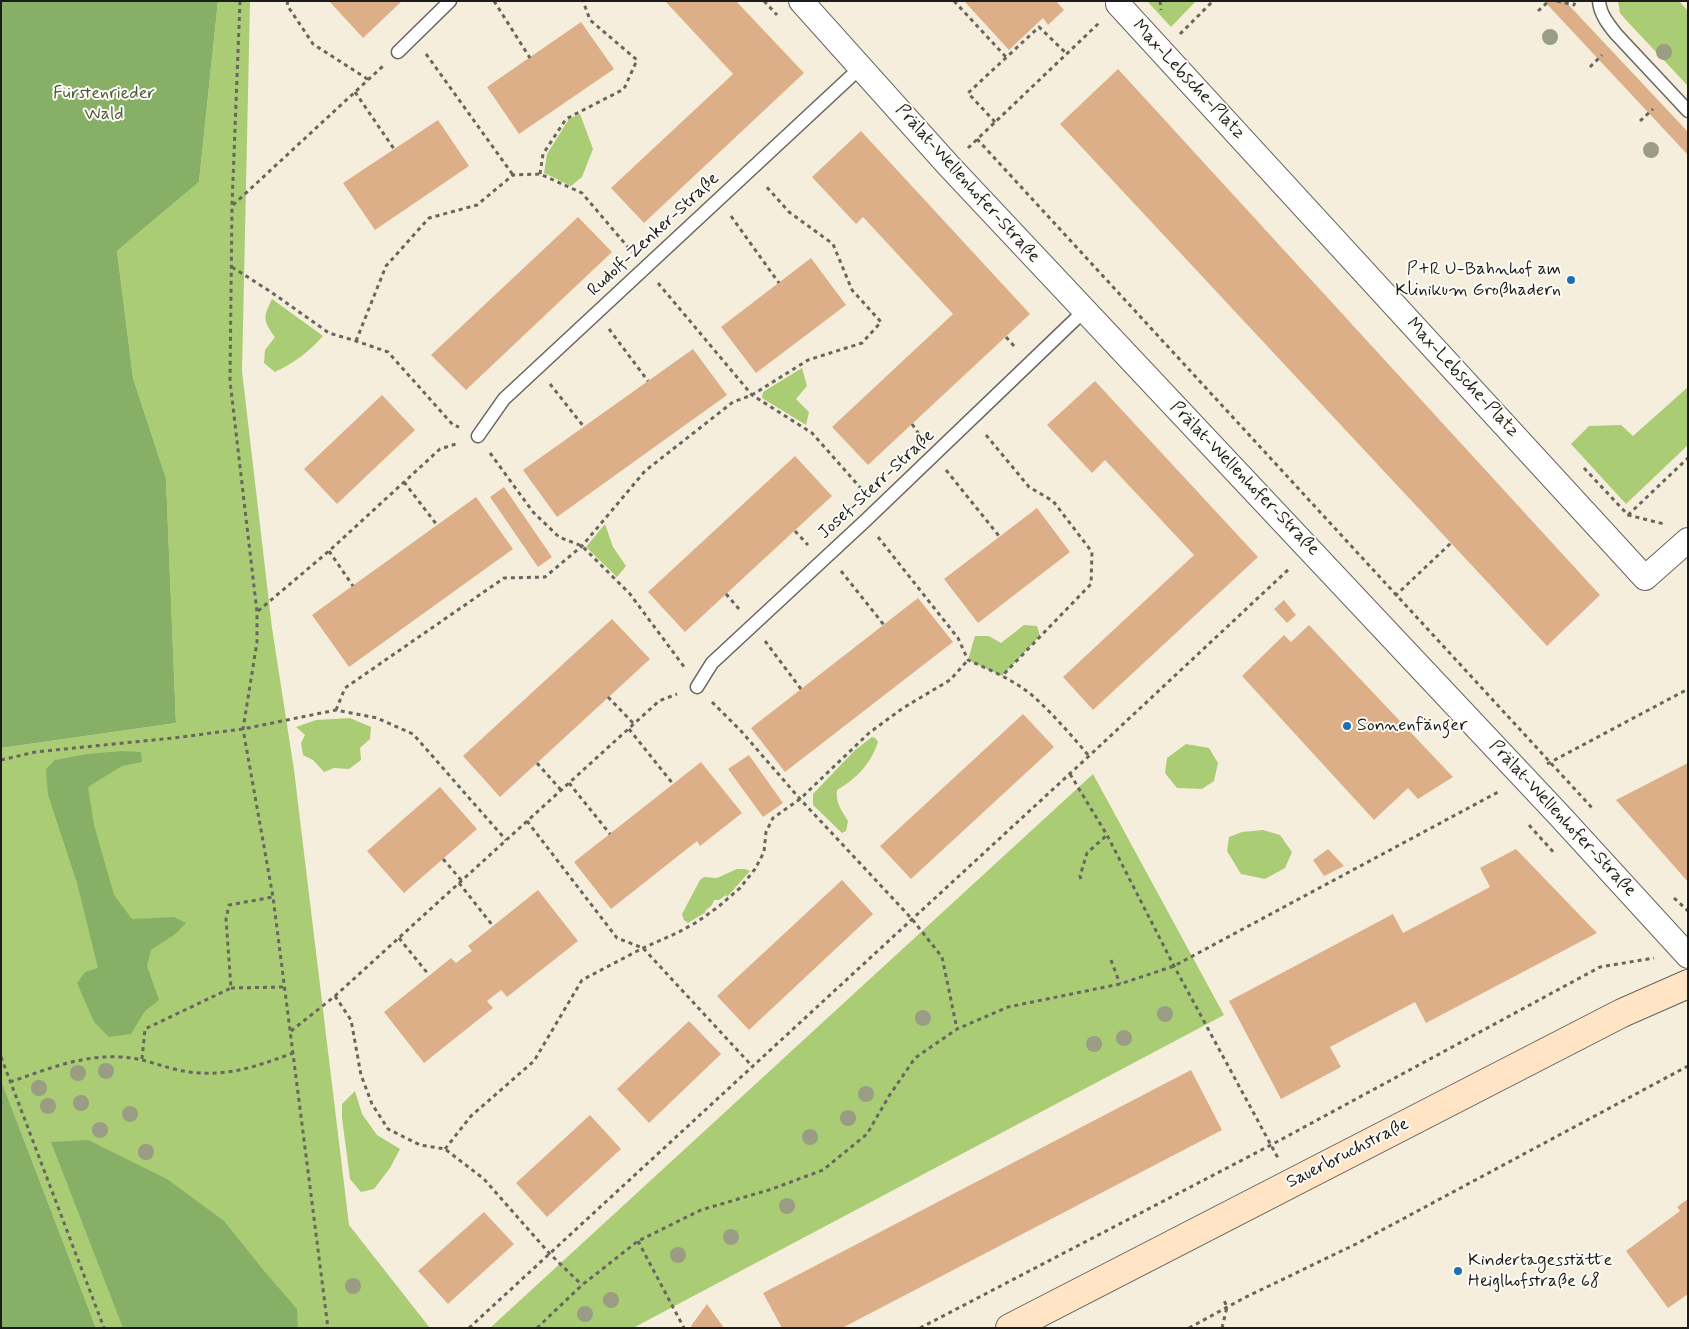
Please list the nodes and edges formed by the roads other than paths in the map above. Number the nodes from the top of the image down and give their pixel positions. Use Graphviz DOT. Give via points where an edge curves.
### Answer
graph roads {
  1 [pos="450,1"];
  2 [pos="801,1"];
  3 [pos="1599,1"];
  4 [pos="1118,4"];
  5 [pos="398,52"];
  6 [pos="861,67"];
  7 [pos="1688,111"];
  8 [pos="1084,311"];
  9 [pos="478,436"];
  10 [pos="1688,540"];
  11 [pos="697,687"];
  12 [pos="1684,951"];
  13 [pos="1688,984"];
  14 [pos="1010,1328"];
  1 -- 5 [label="lane"];
  2 -- 6 [label="street, Prälat-Wellenhofer-Straße"];
  3 -- 7 [label="lane" via="1606,23"];
  4 -- 10 [label="street, Max-Lebsche-Platz" via="1645,578"];
  6 -- 8 [label="street, Prälat-Wellenhofer-Straße"];
  6 -- 9 [label="lane, Rudolf-Zenker-Straße" via="504,399"];
  8 -- 11 [label="lane, Josef-Sterr-Straße" via="712,663"];
  8 -- 12 [label="street, Prälat-Wellenhofer-Straße"];
  13 -- 14 [label="street, Sauerbruchstraße" via="1622,1013"];
}
